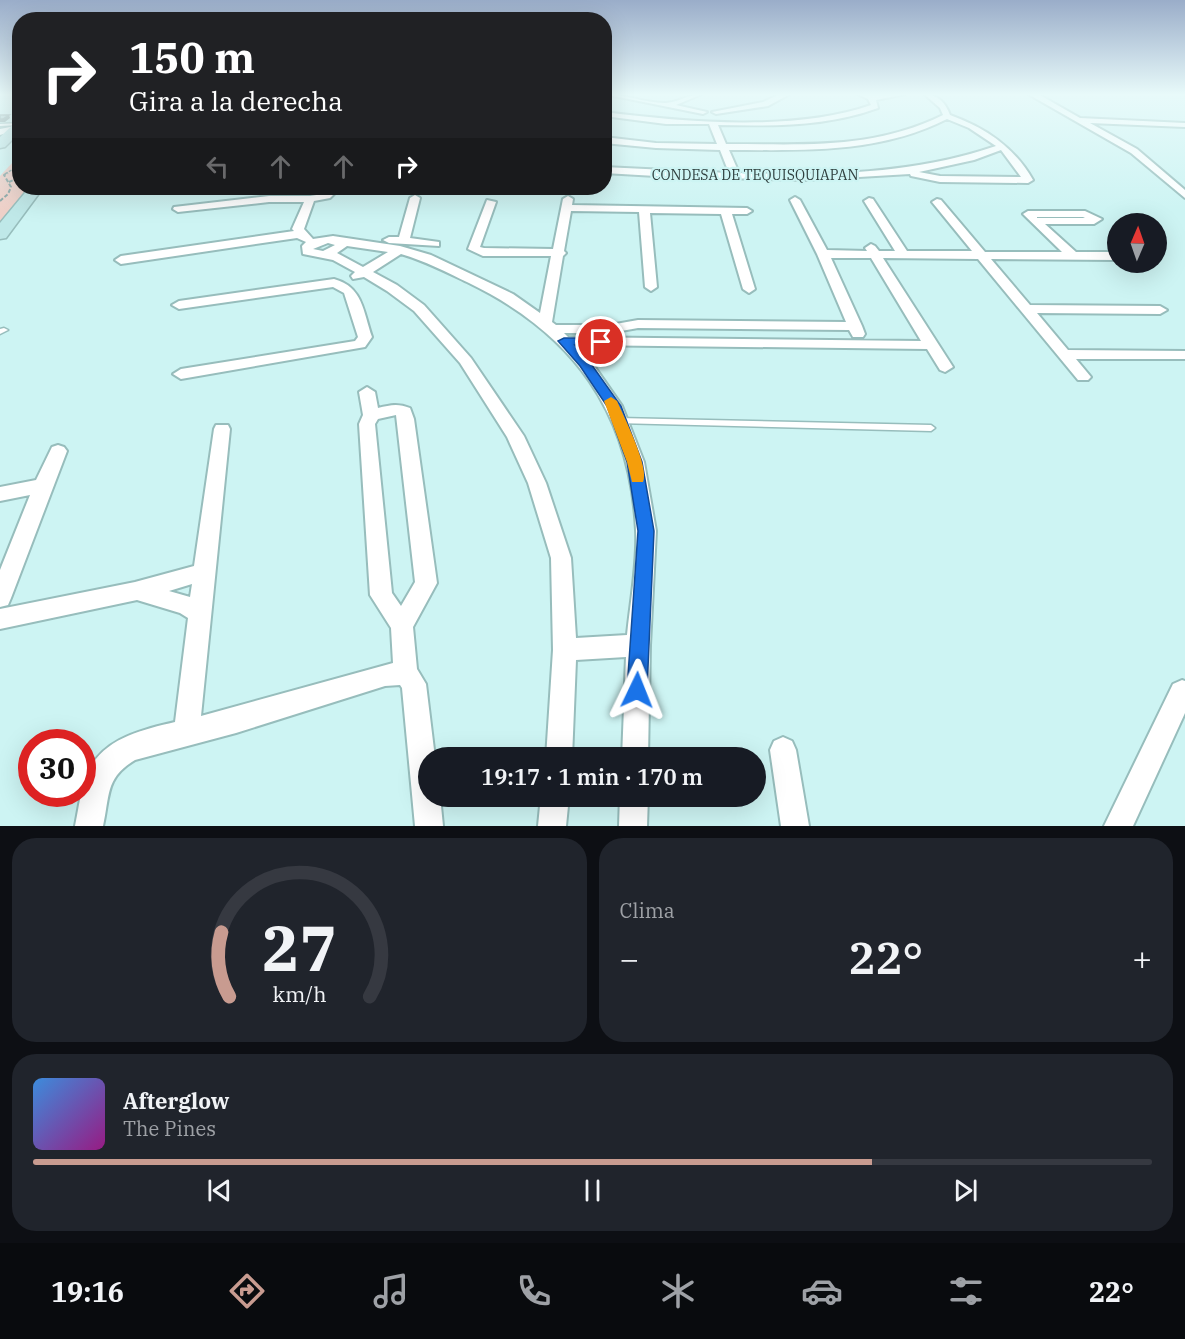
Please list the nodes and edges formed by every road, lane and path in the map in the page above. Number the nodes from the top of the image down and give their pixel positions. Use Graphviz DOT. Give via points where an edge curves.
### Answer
graph roads {
  1 [pos="11,133"];
  2 [pos="716,133"];
  3 [pos="913,133"];
  4 [pos="984,133"];
  5 [pos="1101,133"];
  6 [pos="612,141"];
  7 [pos="0,144"];
  8 [pos="723,147"];
  9 [pos="1002,147"];
  10 [pos="12,170"];
  11 [pos="612,170"];
  12 [pos="906,172"];
  13 [pos="735,176"];
  14 [pos="12,181"];
  15 [pos="9,182"];
  16 [pos="1185,194"];
  17 [pos="31,195"];
  18 [pos="327,195"];
  19 [pos="415,198"];
  20 [pos="310,199"];
  21 [pos="795,200"];
  22 [pos="0,201"];
  23 [pos="869,201"];
  24 [pos="490,202"];
  25 [pos="938,202"];
  26 [pos="178,208"];
  27 [pos="747,211"];
  28 [pos="644,213"];
  29 [pos="727,214"];
  30 [pos="1034,221"];
  31 [pos="0,234"];
  32 [pos="300,234"];
  33 [pos="342,242"];
  34 [pos="435,244"];
  35 [pos="402,246"];
  36 [pos="319,248"];
  37 [pos="820,250"];
  38 [pos="872,250"];
  39 [pos="901,251"];
  40 [pos="977,251"];
  41 [pos="1068,252"];
  42 [pos="560,253"];
  43 [pos="1107,255"];
  44 [pos="121,260"];
  45 [pos="363,271"];
  46 [pos="345,287"];
  47 [pos="651,287"];
  48 [pos="749,289"];
  49 [pos="179,305"];
  50 [pos="1026,309"];
  51 [pos="1160,310"];
  52 [pos="638,324"];
  53 [pos="855,326"];
  54 [pos="554,331"];
  55 [pos="638,343"];
  56 [pos="933,345"];
  57 [pos="864,346"];
  58 [pos="1064,354"];
  59 [pos="1185,355"];
  60 [pos="945,367"];
  61 [pos="181,374"];
  62 [pos="1083,377"];
  63 [pos="367,392"];
  64 [pos="371,415"];
  65 [pos="619,421"];
  66 [pos="931,428"];
  67 [pos="222,429"];
  68 [pos="58,451"];
  69 [pos="43,485"];
  70 [pos="0,494"];
  71 [pos="204,572"];
  72 [pos="135,591"];
  73 [pos="0,598"];
  74 [pos="199,613"];
  75 [pos="0,619"];
  76 [pos="402,626"];
  77 [pos="638,645"];
  78 [pos="566,650"];
  79 [pos="405,673"];
  80 [pos="1182,692"];
  81 [pos="187,732"];
  82 [pos="422,747"];
  83 [pos="560,747"];
  84 [pos="635,747"];
  85 [pos="783,750"];
  86 [pos="428,807"];
  87 [pos="554,807"];
  88 [pos="634,807"];
  89 [pos="89,826"];
  90 [pos="429,826"];
  91 [pos="552,826"];
  92 [pos="633,826"];
  93 [pos="795,826"];
  94 [pos="1118,826"];
  1 -- 7 [label="main road"];
  2 -- 8 [label="street"];
  3 -- 8 [label="street" via="881,141 806,148"];
  4 -- 9 [label="street, CONDESA DE TEQUISQUIAPAN"];
  5 -- 16 [label="street" via="1134,151"];
  6 -- 8 [label="street"];
  8 -- 13 [label="street"];
  9 -- 12 [label="street, CONDESA DE TEQUISQUIAPAN" via="950,164"];
  9 -- 12 [label="street, CONDESA DE TEQUISQUIAPAN" via="1028,180 940,179"];
  10 -- 15 [label="path" via="4,175"];
  11 -- 13 [label="street, CONDESA DE TEQUISQUIAPAN"];
  12 -- 13 [label="street, CONDESA DE TEQUISQUIAPAN" via="811,178"];
  14 -- 15 [label="path"];
  15 -- 22 [label="path" via="10,190"];
  17 -- 31 [label="main road"];
  18 -- 20 [label="street"];
  19 -- 35 [label="street"];
  20 -- 26 [label="street"];
  20 -- 32 [label="street" via="298,229"];
  21 -- 37 [label="street"];
  23 -- 39 [label="street"];
  24 -- 42 [label="street" via="474,249"];
  25 -- 40 [label="street"];
  27 -- 29 [label="street"];
  28 -- 29 [label="street"];
  28 -- 42 [label="street" via="567,208"];
  28 -- 47 [label="street"];
  29 -- 48 [label="street"];
  30 -- 30 [label="street" via="1094,221 1096,219 1085,214 1028,214"];
  30 -- 41 [label="street"];
  32 -- 36 [label="street"];
  32 -- 44 [label="street"];
  33 -- 35 [label="street"];
  33 -- 36 [label="street" via="335,239"];
  33 -- 36 [label="street" via="335,251"];
  34 -- 35 [label="street"];
  35 -- 45 [label="street"];
  35 -- 54 [label="street" via="508,297"];
  36 -- 45 [label="street"];
  37 -- 38 [label="street"];
  37 -- 53 [label="street"];
  38 -- 39 [label="street"];
  38 -- 56 [label="street"];
  39 -- 40 [label="street"];
  40 -- 41 [label="street"];
  40 -- 50 [label="street"];
  41 -- 43 [label="street"];
  42 -- 54 [label="street"];
  45 -- 46 [label="street"];
  45 -- 78 [label="street" via="419,308 437,326 466,361 515,436 537,483 561,558"];
  46 -- 49 [label="street" via="334,283"];
  46 -- 61 [label="street" via="350,291 365,337 360,344"];
  50 -- 51 [label="street"];
  50 -- 58 [label="street"];
  52 -- 53 [label="street"];
  52 -- 54 [label="street"];
  52 -- 55 [label="street"];
  53 -- 57 [label="street"];
  54 -- 55 [label="street"];
  54 -- 65 [label="street" via="590,372 614,406"];
  55 -- 57 [label="street"];
  56 -- 57 [label="street"];
  56 -- 60 [label="street"];
  58 -- 59 [label="street"];
  58 -- 62 [label="street"];
  63 -- 64 [label="street"];
  64 -- 76 [label="street" via="367,424 381,595"];
  64 -- 76 [label="street" via="397,409 404,411 406,419 426,583"];
  65 -- 66 [label="lane"];
  65 -- 77 [label="street" via="635,462 646,531"];
  67 -- 71 [label="street"];
  68 -- 69 [label="street"];
  69 -- 70 [label="street"];
  69 -- 73 [label="street"];
  71 -- 72 [label="street"];
  71 -- 74 [label="street"];
  72 -- 74 [label="street" via="186,604"];
  72 -- 75 [label="street"];
  74 -- 81 [label="street"];
  76 -- 79 [label="street"];
  77 -- 78 [label="street"];
  77 -- 84 [label="street"];
  78 -- 83 [label="street"];
  79 -- 81 [label="street" via="384,675"];
  79 -- 82 [label="street" via="414,684"];
  80 -- 94 [label="street"];
  81 -- 89 [label="street" via="132,748 112,759 100,774"];
  85 -- 93 [label="street"];
  86 -- 90 [label="street"];
  87 -- 91 [label="street"];
  88 -- 92 [label="street"];
}
